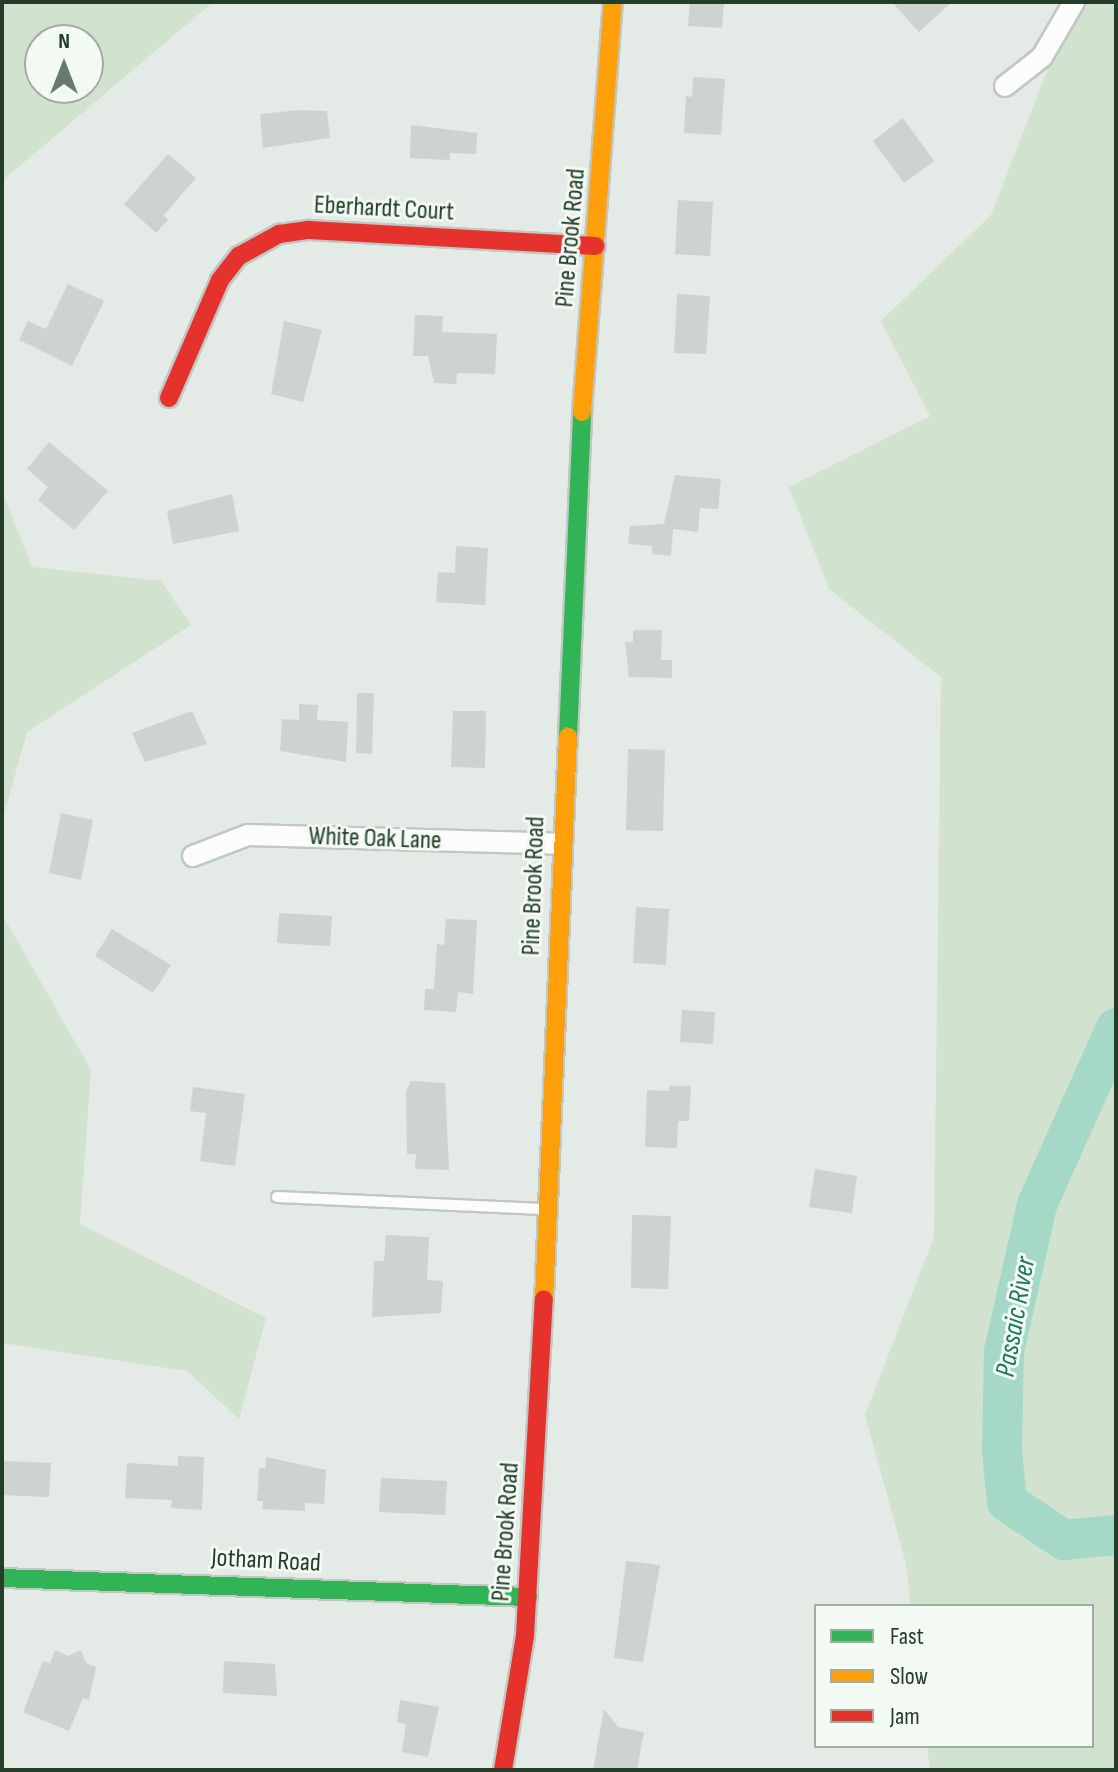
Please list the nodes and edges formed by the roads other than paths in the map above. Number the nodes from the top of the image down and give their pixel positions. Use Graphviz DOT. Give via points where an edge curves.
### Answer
graph roads {
  1 [pos="613,2"];
  2 [pos="1074,2"];
  3 [pos="1005,86"];
  4 [pos="596,246"];
  5 [pos="169,398"];
  6 [pos="561,844"];
  7 [pos="193,856"];
  8 [pos="277,1197"];
  9 [pos="549,1209"];
  10 [pos="2,1578"];
  11 [pos="528,1597"];
  12 [pos="503,1770"];
  1 -- 4 [label="street, Pine Brook Road"];
  2 -- 3 [label="street" via="1042,57"];
  4 -- 5 [label="street, Eberhardt Court" via="309,230 279,234 251,246 220,280"];
  4 -- 6 [label="street, Pine Brook Road" via="581,424"];
  6 -- 7 [label="street, White Oak Lane" via="248,835"];
  6 -- 9 [label="street, Pine Brook Road"];
  8 -- 9 [label="lane"];
  9 -- 11 [label="street, Pine Brook Road"];
  10 -- 11 [label="street, Jotham Road"];
  11 -- 12 [label="street, Pine Brook Road"];
}
